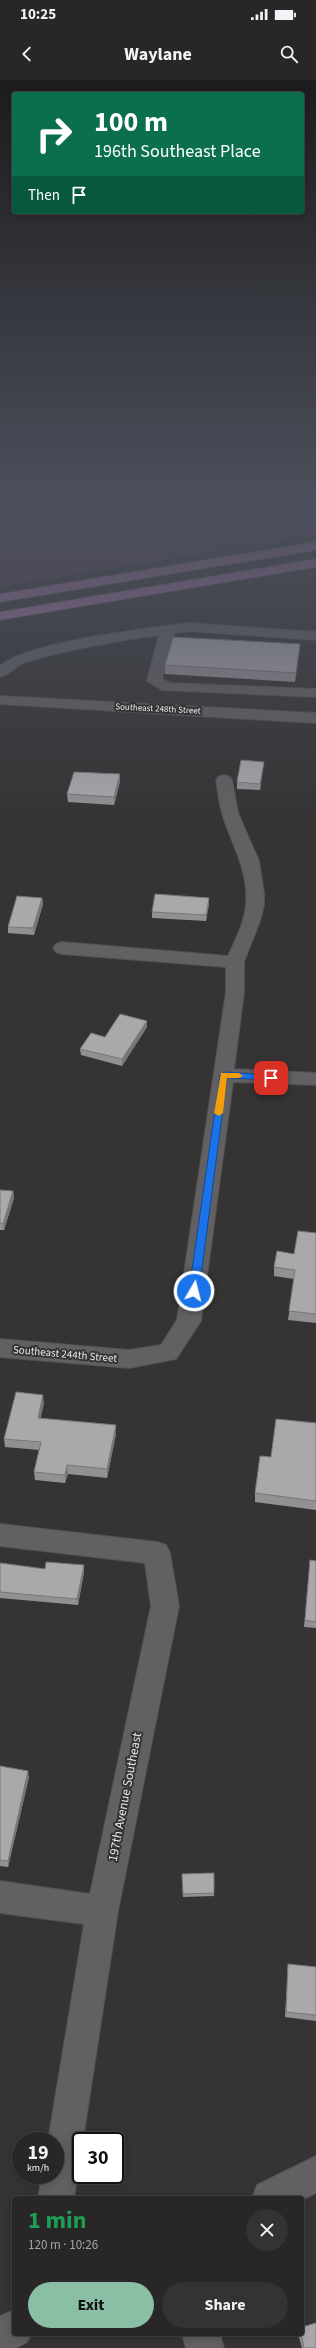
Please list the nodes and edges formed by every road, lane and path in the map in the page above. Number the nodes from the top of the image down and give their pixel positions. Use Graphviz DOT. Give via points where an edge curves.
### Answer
graph roads {
  1 [pos="37,610"];
  2 [pos="0,616"];
  3 [pos="167,632"];
  4 [pos="316,636"];
  5 [pos="0,673"];
  6 [pos="316,693"];
  7 [pos="0,700"];
  8 [pos="316,718"];
  9 [pos="224,780"];
  10 [pos="62,948"];
  11 [pos="235,962"];
  12 [pos="224,1075"];
  13 [pos="316,1079"];
  14 [pos="0,1348"];
  15 [pos="0,1535"];
  16 [pos="0,1897"];
  17 [pos="102,1911"];
  18 [pos="316,2174"];
  19 [pos="56,2196"];
  20 [pos="274,2196"];
  21 [pos="12,2330"];
  22 [pos="0,2336"];
  23 [pos="202,2336"];
  24 [pos="206,2348"];
  1 -- 2 [label="highway"];
  3 -- 4 [label="street" via="188,628"];
  3 -- 5 [label="street" via="137,634 44,652 14,661"];
  3 -- 6 [label="street" via="154,681 158,684 167,687"];
  7 -- 8 [label="street, Southeast 248th Street"];
  9 -- 11 [label="street" via="230,812 250,861 255,893 251,921"];
  10 -- 11 [label="street"];
  11 -- 12 [label="street" via="235,992"];
  12 -- 13 [label="street"];
  12 -- 14 [label="street, Southeast 244th Street" via="189,1322 168,1353 129,1359"];
  15 -- 17 [label="street, 197th Avenue Southeast" via="157,1553 165,1606"];
  16 -- 17 [label="street"];
  17 -- 19 [label="street, 197th Avenue Southeast"];
  18 -- 20 [label="street"];
  21 -- 22 [label="street"];
  23 -- 24 [label="street"];
}
